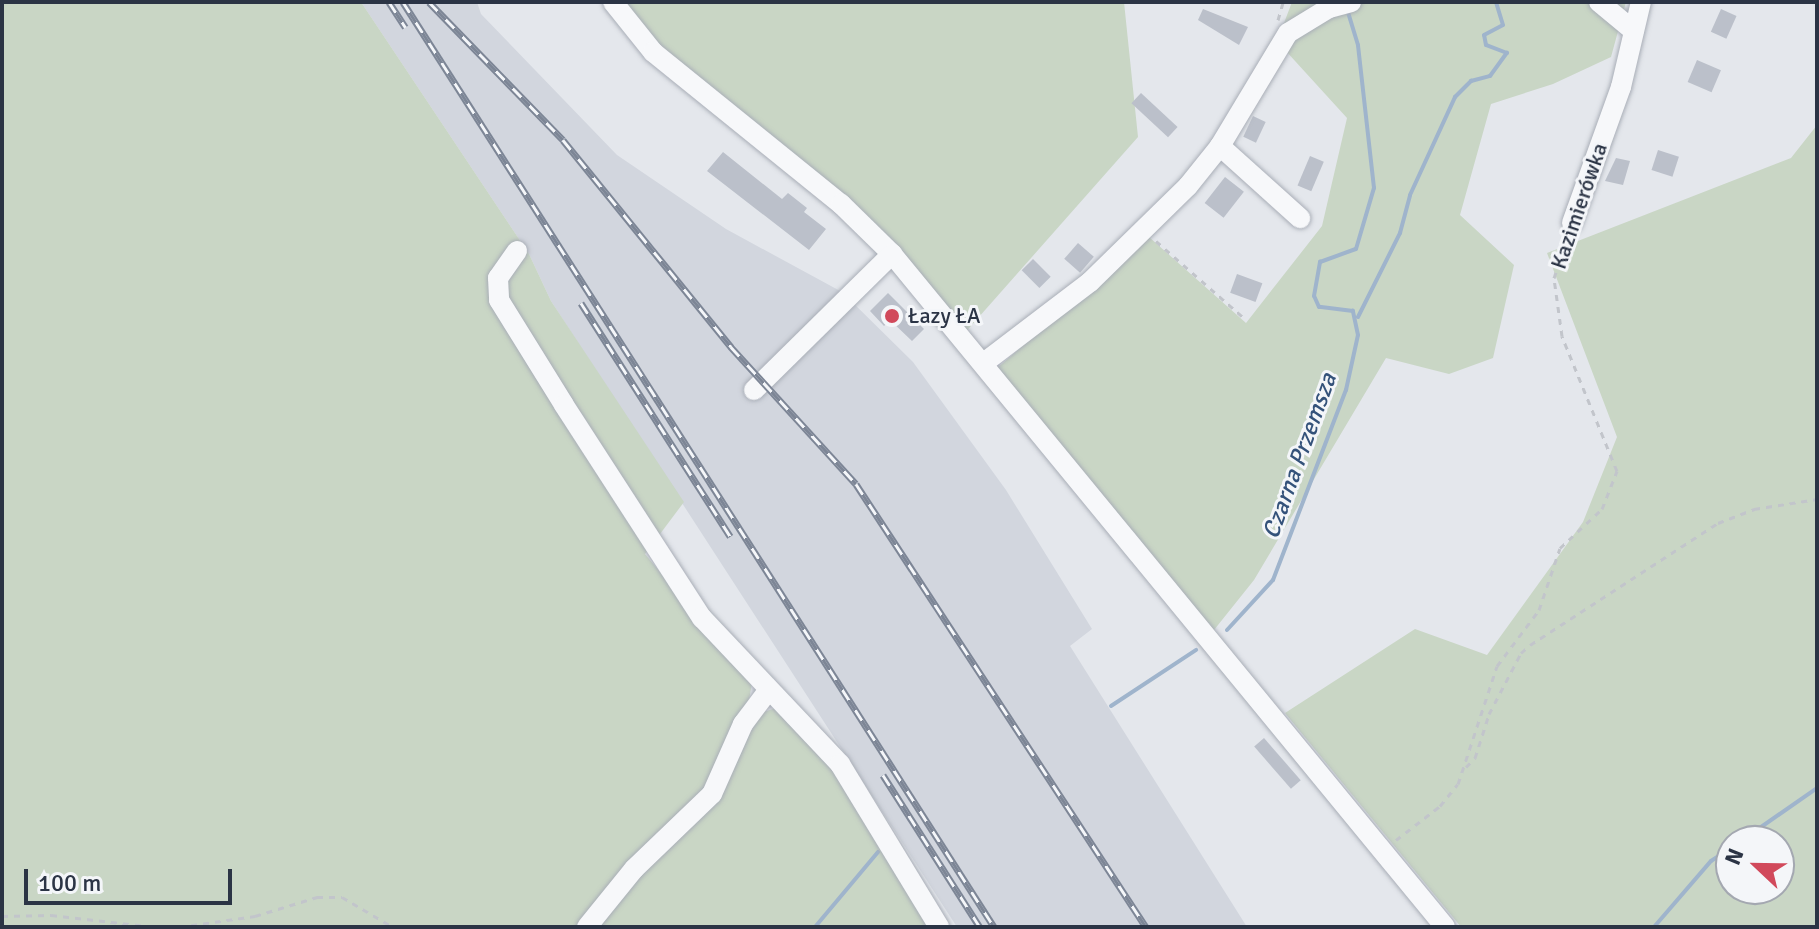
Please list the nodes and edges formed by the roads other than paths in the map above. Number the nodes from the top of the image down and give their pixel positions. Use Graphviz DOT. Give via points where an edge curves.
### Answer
graph roads {
  1 [pos="613,2"];
  2 [pos="1599,2"];
  3 [pos="1641,2"];
  4 [pos="1343,4"];
  5 [pos="1634,31"];
  6 [pos="1220,146"];
  7 [pos="1300,218"];
  8 [pos="1572,223"];
  9 [pos="517,251"];
  10 [pos="892,254"];
  11 [pos="985,362"];
  12 [pos="754,390"];
  13 [pos="767,692"];
  14 [pos="587,927"];
  15 [pos="939,927"];
  16 [pos="1445,927"];
  1 -- 10 [label="street" via="653,52 841,204"];
  2 -- 5 [label="street"];
  3 -- 5 [label="street, Kazimierówka"];
  4 -- 6 [label="street" via="1305,20 1282,41"];
  5 -- 8 [label="street, Kazimierówka" via="1621,87"];
  6 -- 7 [label="street"];
  6 -- 11 [label="street" via="1090,282"];
  9 -- 13 [label="street" via="498,278 499,300 702,618"];
  10 -- 11 [label="street"];
  10 -- 12 [label="street"];
  11 -- 16 [label="street"];
  13 -- 14 [label="street" via="743,724 712,794 634,869"];
  13 -- 15 [label="street" via="840,764"];
}
